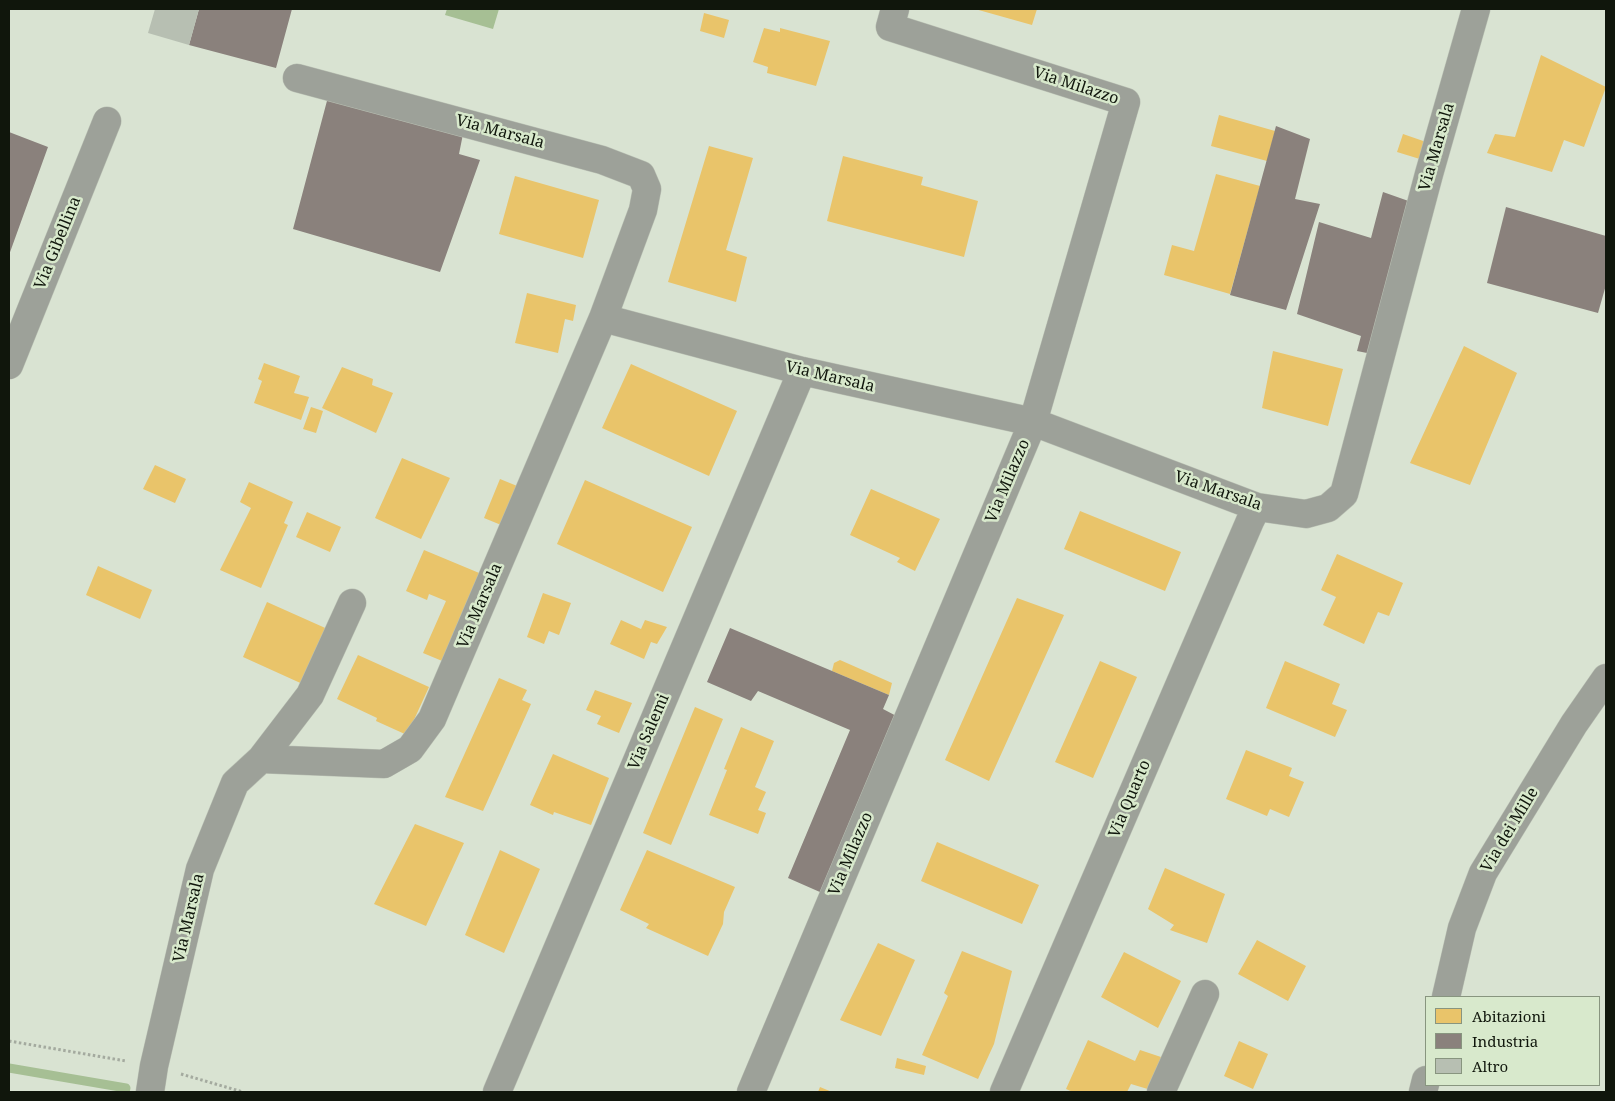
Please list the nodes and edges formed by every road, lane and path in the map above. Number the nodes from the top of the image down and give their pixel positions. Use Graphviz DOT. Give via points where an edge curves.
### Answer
graph roads {
  1 [pos="895,9"];
  2 [pos="1476,9"];
  3 [pos="297,78"];
  4 [pos="107,121"];
  5 [pos="604,318"];
  6 [pos="9,365"];
  7 [pos="802,371"];
  8 [pos="1032,422"];
  9 [pos="1258,507"];
  10 [pos="352,603"];
  11 [pos="1606,678"];
  12 [pos="261,759"];
  13 [pos="1205,994"];
  14 [pos="1446,996"];
  15 [pos="151,1085"];
  16 [pos="497,1092"];
  17 [pos="751,1092"];
  18 [pos="1004,1092"];
  19 [pos="1161,1092"];
  1 -- 8 [label="street, Via Milazzo" via="890,26 1126,102"];
  2 -- 9 [label="street, Via Marsala" via="1344,494 1328,508 1306,514"];
  3 -- 5 [label="street, Via Marsala" via="602,160 640,175 648,189 643,210"];
  4 -- 6 [label="street, Via Gibellina"];
  5 -- 7 [label="street, Via Marsala"];
  5 -- 12 [label="street, Via Marsala" via="432,719 410,749 384,764"];
  7 -- 8 [label="street, Via Marsala"];
  7 -- 16 [label="street, Via Salemi"];
  8 -- 9 [label="street, Via Marsala"];
  8 -- 17 [label="street, Via Milazzo"];
  9 -- 18 [label="street, Via Quarto"];
  10 -- 12 [label="street, Via Marsala" via="310,695"];
  11 -- 14 [label="street, Via dei Mille" via="1574,724 1483,874 1462,928"];
  12 -- 15 [label="street, Via Marsala" via="234,783 200,869"];
  13 -- 19 [label="street"];
}
